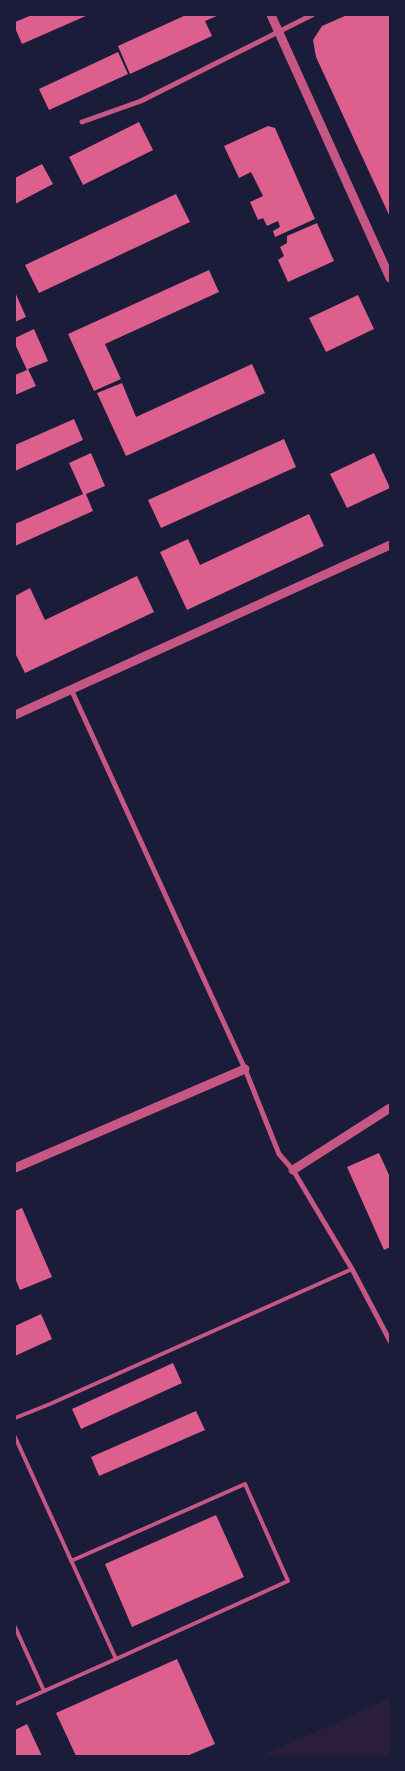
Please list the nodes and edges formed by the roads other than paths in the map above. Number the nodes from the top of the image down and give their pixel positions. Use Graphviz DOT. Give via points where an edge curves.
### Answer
graph roads {
  1 [pos="271,15"];
  2 [pos="312,15"];
  3 [pos="278,32"];
  4 [pos="82,122"];
  5 [pos="390,278"];
  6 [pos="390,545"];
  7 [pos="71,689"];
  8 [pos="15,715"];
  9 [pos="245,1069"];
  10 [pos="390,1108"];
  11 [pos="15,1168"];
  12 [pos="293,1170"];
  13 [pos="352,1269"];
  14 [pos="390,1341"];
  15 [pos="15,1418"];
  16 [pos="15,1437"];
  17 [pos="71,1561"];
  18 [pos="15,1628"];
  19 [pos="116,1660"];
  20 [pos="44,1691"];
  21 [pos="15,1704"];
  1 -- 3 [label="street"];
  2 -- 3 [label="street"];
  3 -- 4 [label="street" via="141,101"];
  3 -- 5 [label="street"];
  6 -- 7 [label="street"];
  7 -- 8 [label="street"];
  7 -- 9 [label="street"];
  9 -- 11 [label="street"];
  9 -- 12 [label="street" via="279,1154"];
  10 -- 12 [label="street"];
  12 -- 13 [label="street"];
  13 -- 14 [label="street"];
  13 -- 15 [label="lane"];
  16 -- 17 [label="lane"];
  17 -- 19 [label="lane"];
  17 -- 19 [label="lane" via="245,1484 288,1582"];
  18 -- 20 [label="lane"];
  19 -- 20 [label="lane"];
  20 -- 21 [label="lane"];
}
